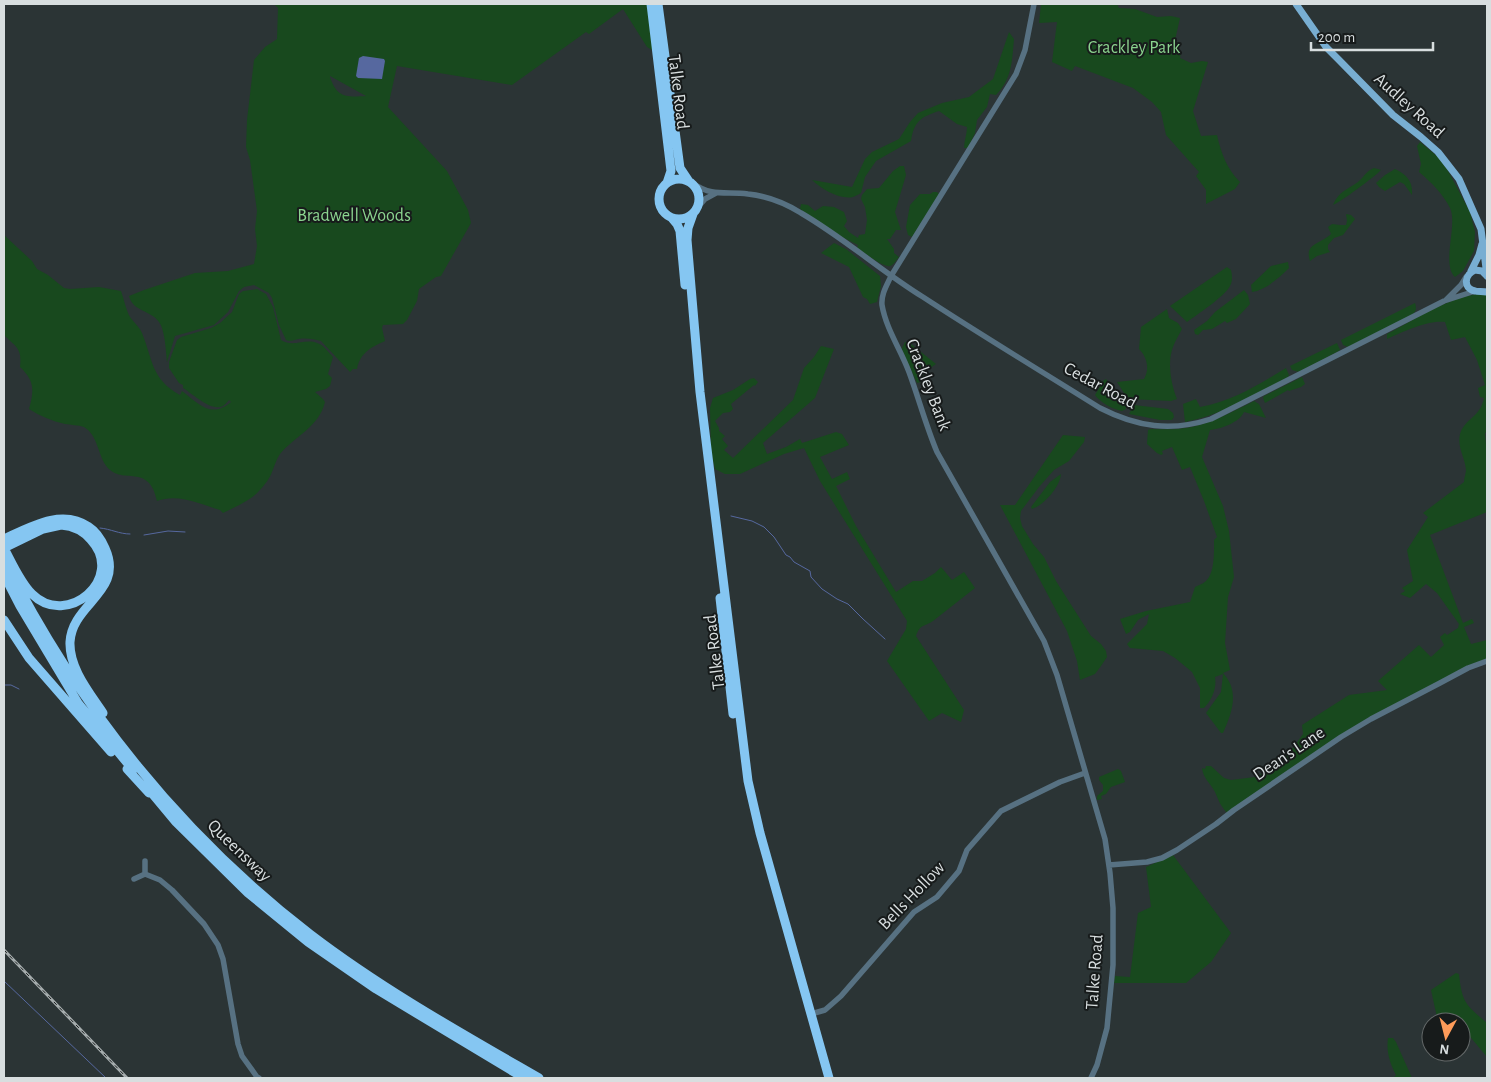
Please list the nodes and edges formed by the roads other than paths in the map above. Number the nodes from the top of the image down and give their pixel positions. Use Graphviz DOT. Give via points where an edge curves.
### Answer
graph roads {
  1 [pos="651,4"];
  2 [pos="658,4"];
  3 [pos="1034,4"];
  4 [pos="1296,4"];
  5 [pos="658,37"];
  6 [pos="661,57"];
  7 [pos="691,182"];
  8 [pos="666,183"];
  9 [pos="718,193"];
  10 [pos="699,206"];
  11 [pos="693,214"];
  12 [pos="672,218"];
  13 [pos="1483,242"];
  14 [pos="1469,274"];
  15 [pos="891,276"];
  16 [pos="1487,277"];
  17 [pos="1487,284"];
  18 [pos="1476,291"];
  19 [pos="1487,292"];
  20 [pos="1444,301"];
  21 [pos="4,539"];
  22 [pos="4,548"];
  23 [pos="5,559"];
  24 [pos="4,575"];
  25 [pos="4,620"];
  26 [pos="1487,661"];
  27 [pos="1085,773"];
  28 [pos="148,780"];
  29 [pos="1089,784"];
  30 [pos="176,822"];
  31 [pos="144,861"];
  32 [pos="1109,865"];
  33 [pos="145,874"];
  34 [pos="134,879"];
  35 [pos="811,1014"];
  36 [pos="260,1078"];
  37 [pos="524,1078"];
  38 [pos="539,1078"];
  39 [pos="823,1078"];
  40 [pos="829,1078"];
  41 [pos="1092,1078"];
  1 -- 5 [label="highway, Talke Road"];
  2 -- 5 [label="highway, Talke Road"];
  3 -- 15 [label="street, Crackley Bank" via="1025,50 1016,74"];
  4 -- 13 [label="main road, Audley Road" via="1326,47 1393,116 1438,152 1450,167 1459,179 1481,229"];
  5 -- 6 [label="highway, Talke Road"];
  6 -- 7 [label="highway, Talke Road" via="680,168"];
  6 -- 8 [label="highway, Talke Road" via="671,171"];
  7 -- 8 [label="highway" via="677,178"];
  7 -- 9 [label="street, Cedar Road" via="702,190"];
  7 -- 10 [label="highway" via="699,193"];
  8 -- 12 [label="highway" via="659,202 663,211"];
  9 -- 10 [label="street"];
  9 -- 15 [label="street, Cedar Road" via="757,195 788,206"];
  10 -- 11 [label="highway"];
  11 -- 12 [label="highway" via="682,219"];
  11 -- 35 [label="highway, Talke Road" via="687,240 700,392 747,772 760,833"];
  12 -- 39 [label="highway, Talke Road" via="680,231 698,426 742,781"];
  13 -- 14 [label="main road"];
  13 -- 16 [label="main road, Audley Road"];
  14 -- 16 [label="main road" via="1475,270 1482,271"];
  14 -- 18 [label="main road" via="1466,283"];
  14 -- 20 [label="street"];
  15 -- 20 [label="street, Cedar Road" via="1100,408 1134,422 1162,426 1202,422 1222,414"];
  15 -- 27 [label="street, Crackley Bank" via="884,290 882,306 928,429 946,470 1044,641"];
  17 -- 18 [label="main road"];
  18 -- 19 [label="main road"];
  18 -- 20 [label="street"];
  21 -- 28 [label="highway" via="36,524 62,518 87,525 101,539 108,555 108,575 102,589 74,625 70,640 71,656 81,679"];
  22 -- 23 [label="highway"];
  22 -- 23 [label="highway" via="48,527 73,527 87,535 100,552 101,574 92,590 77,602 52,604 31,594"];
  23 -- 28 [label="highway, Queensway" via="23,598 84,696"];
  24 -- 30 [label="highway, Queensway" via="78,703"];
  25 -- 30 [label="highway" via="29,658"];
  26 -- 32 [label="street, Dean's Lane" via="1468,668 1341,737 1177,850 1147,862"];
  27 -- 29 [label="street, Crackley Bank"];
  27 -- 35 [label="street, Bells Hollow" via="1001,811 967,850 958,871 937,897 914,912 825,1010"];
  28 -- 38 [label="highway, Queensway" via="252,887 310,935 410,1003"];
  29 -- 32 [label="street, Talke Road"];
  30 -- 37 [label="highway, Queensway" via="248,893 308,942 376,990"];
  31 -- 33 [label="street"];
  32 -- 41 [label="street, Talke Road" via="1114,923 1110,999 1104,1042"];
  33 -- 34 [label="street"];
  33 -- 36 [label="street" via="172,890 204,924 218,945 238,1044 242,1056"];
  35 -- 40 [label="highway, Talke Road"];
}
